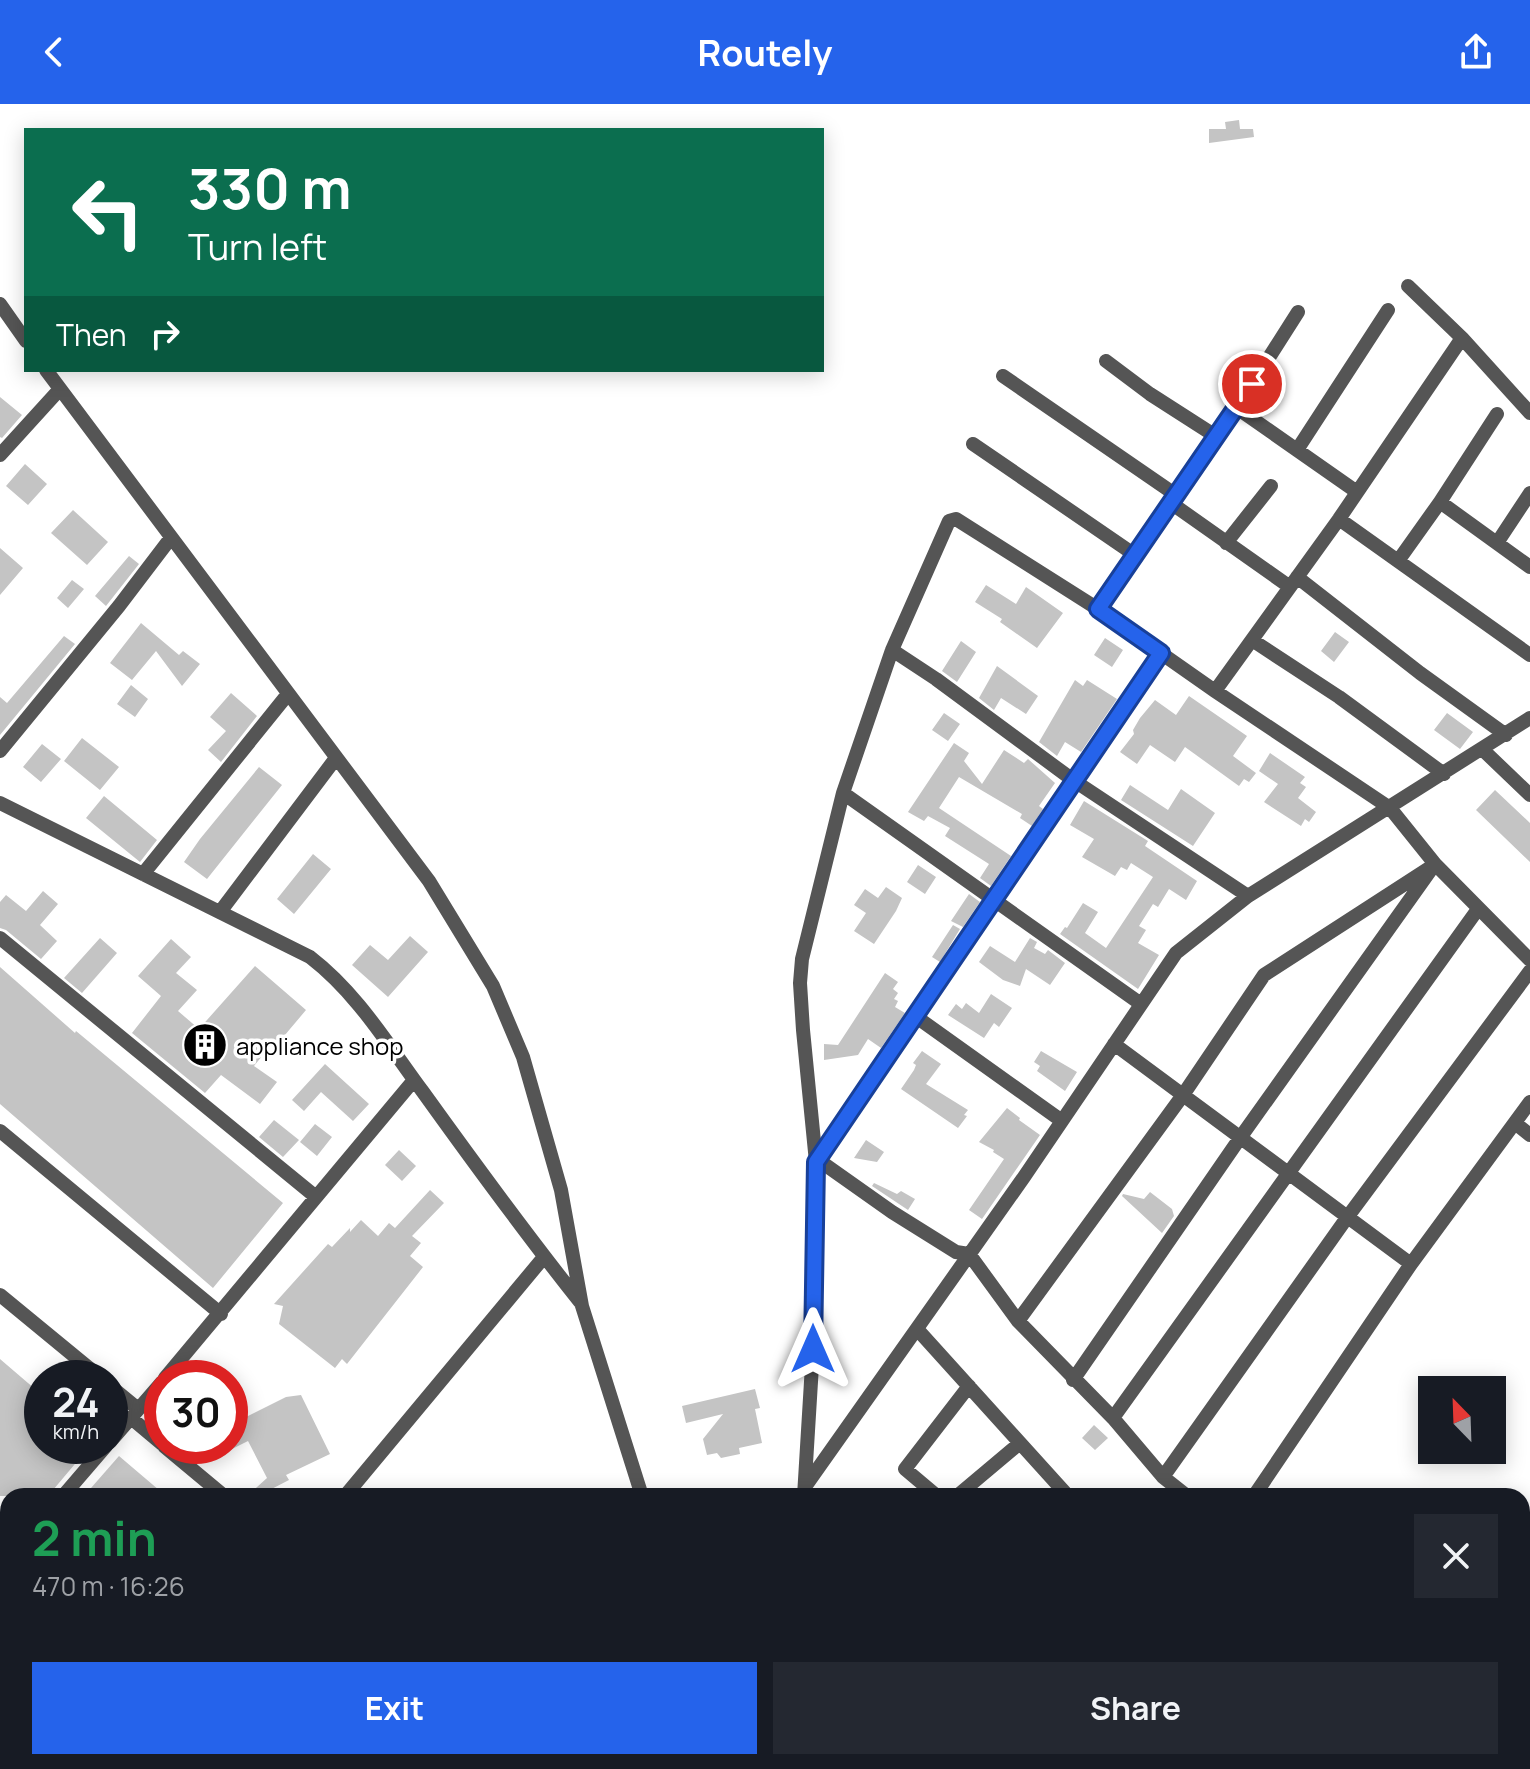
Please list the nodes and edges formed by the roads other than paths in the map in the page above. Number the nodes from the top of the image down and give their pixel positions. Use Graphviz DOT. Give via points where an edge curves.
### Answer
graph roads {
  1 [pos="1408,286"];
  2 [pos="0,305"];
  3 [pos="1388,310"];
  4 [pos="1298,312"];
  5 [pos="24,338"];
  6 [pos="1462,338"];
  7 [pos="1106,361"];
  8 [pos="47,372"];
  9 [pos="1003,376"];
  10 [pos="60,389"];
  11 [pos="1237,408"];
  12 [pos="1530,413"];
  13 [pos="1497,414"];
  14 [pos="1217,437"];
  15 [pos="973,444"];
  16 [pos="1297,450"];
  17 [pos="0,455"];
  18 [pos="1271,486"];
  19 [pos="1357,492"];
  20 [pos="1530,493"];
  21 [pos="1174,499"];
  22 [pos="1440,502"];
  23 [pos="1339,519"];
  24 [pos="170,539"];
  25 [pos="1226,543"];
  26 [pos="1497,543"];
  27 [pos="1135,555"];
  28 [pos="1398,561"];
  29 [pos="1530,567"];
  30 [pos="1294,582"];
  31 [pos="1098,609"];
  32 [pos="1252,640"];
  33 [pos="892,650"];
  34 [pos="1161,653"];
  35 [pos="1530,655"];
  36 [pos="1215,691"];
  37 [pos="288,694"];
  38 [pos="1530,718"];
  39 [pos="1506,735"];
  40 [pos="1482,749"];
  41 [pos="0,751"];
  42 [pos="336,758"];
  43 [pos="1444,774"];
  44 [pos="1073,780"];
  45 [pos="843,793"];
  46 [pos="1530,795"];
  47 [pos="0,803"];
  48 [pos="1390,808"];
  49 [pos="1435,864"];
  50 [pos="143,874"];
  51 [pos="1248,896"];
  52 [pos="993,900"];
  53 [pos="1478,909"];
  54 [pos="220,912"];
  55 [pos="0,938"];
  56 [pos="1530,960"];
  57 [pos="1530,971"];
  58 [pos="1141,1004"];
  59 [pos="915,1016"];
  60 [pos="1114,1044"];
  61 [pos="414,1080"];
  62 [pos="1183,1095"];
  63 [pos="1530,1102"];
  64 [pos="1062,1121"];
  65 [pos="1515,1123"];
  66 [pos="0,1131"];
  67 [pos="1530,1135"];
  68 [pos="1240,1138"];
  69 [pos="816,1161"];
  70 [pos="1287,1174"];
  71 [pos="316,1197"];
  72 [pos="1346,1219"];
  73 [pos="969,1254"];
  74 [pos="544,1257"];
  75 [pos="1411,1264"];
  76 [pos="0,1295"];
  77 [pos="582,1306"];
  78 [pos="221,1314"];
  79 [pos="1018,1321"];
  80 [pos="917,1329"];
  81 [pos="79,1360"];
  82 [pos="181,1360"];
  83 [pos="1073,1380"];
  84 [pos="969,1386"];
  85 [pos="144,1403"];
  86 [pos="128,1407"];
  87 [pos="134,1414"];
  88 [pos="1113,1418"];
  89 [pos="128,1421"];
  90 [pos="144,1425"];
  91 [pos="1020,1443"];
  92 [pos="91,1464"];
  93 [pos="186,1464"];
  94 [pos="1163,1477"];
  95 [pos="70,1488"];
  96 [pos="214,1488"];
  97 [pos="352,1488"];
  98 [pos="639,1488"];
  99 [pos="805,1488"];
  100 [pos="807,1488"];
  101 [pos="928,1488"];
  102 [pos="967,1488"];
  103 [pos="1061,1488"];
  104 [pos="1177,1488"];
  105 [pos="1259,1488"];
  1 -- 6 [label="street"];
  2 -- 5 [label="street"];
  3 -- 16 [label="street"];
  4 -- 11 [label="street"];
  6 -- 12 [label="street"];
  6 -- 19 [label="street"];
  7 -- 14 [label="street"];
  8 -- 10 [label="street"];
  9 -- 21 [label="street"];
  10 -- 17 [label="street"];
  10 -- 24 [label="street"];
  11 -- 14 [label="street"];
  11 -- 16 [label="street"];
  13 -- 22 [label="street"];
  14 -- 21 [label="street"];
  15 -- 27 [label="street"];
  16 -- 19 [label="street"];
  18 -- 25 [label="street"];
  19 -- 23 [label="street"];
  20 -- 26 [label="street"];
  21 -- 25 [label="street"];
  21 -- 27 [label="street"];
  22 -- 26 [label="street"];
  22 -- 28 [label="street"];
  23 -- 28 [label="street"];
  23 -- 30 [label="street"];
  24 -- 37 [label="street"];
  24 -- 41 [label="street"];
  25 -- 30 [label="street"];
  26 -- 29 [label="street"];
  27 -- 31 [label="street"];
  28 -- 35 [label="street"];
  30 -- 32 [label="street"];
  30 -- 39 [label="street"];
  31 -- 33 [label="street" via="952,519"];
  31 -- 34 [label="street"];
  32 -- 36 [label="street"];
  32 -- 43 [label="street"];
  33 -- 44 [label="street"];
  33 -- 45 [label="street"];
  34 -- 36 [label="street"];
  34 -- 44 [label="street"];
  36 -- 48 [label="street"];
  37 -- 42 [label="street"];
  37 -- 50 [label="street"];
  38 -- 39 [label="street"];
  39 -- 40 [label="street"];
  40 -- 43 [label="street"];
  40 -- 46 [label="street"];
  42 -- 54 [label="street"];
  42 -- 77 [label="street" via="429,881 505,1009 561,1190"];
  43 -- 48 [label="street"];
  44 -- 51 [label="street"];
  44 -- 52 [label="street"];
  45 -- 52 [label="street"];
  45 -- 69 [label="street" via="806,938 800,983"];
  47 -- 50 [label="street"];
  48 -- 49 [label="street"];
  48 -- 51 [label="street"];
  49 -- 53 [label="street"];
  49 -- 62 [label="street" via="1264,975"];
  49 -- 68 [label="street"];
  50 -- 54 [label="street"];
  51 -- 58 [label="street" via="1176,953"];
  52 -- 58 [label="street"];
  52 -- 59 [label="street"];
  53 -- 56 [label="street"];
  53 -- 70 [label="street"];
  54 -- 61 [label="street" via="322,967 357,1000"];
  55 -- 71 [label="street"];
  57 -- 72 [label="street"];
  58 -- 60 [label="street"];
  59 -- 64 [label="street"];
  59 -- 69 [label="street"];
  60 -- 62 [label="street"];
  60 -- 64 [label="street"];
  61 -- 71 [label="street"];
  61 -- 74 [label="street"];
  62 -- 68 [label="street"];
  62 -- 79 [label="street"];
  63 -- 65 [label="street"];
  64 -- 73 [label="street"];
  65 -- 67 [label="street"];
  65 -- 75 [label="street"];
  66 -- 78 [label="street"];
  68 -- 70 [label="street"];
  68 -- 83 [label="street"];
  69 -- 73 [label="street" via="956,1252"];
  69 -- 99 [label="street"];
  70 -- 72 [label="street"];
  70 -- 88 [label="street"];
  71 -- 78 [label="street"];
  72 -- 75 [label="street"];
  72 -- 94 [label="street"];
  73 -- 79 [label="street"];
  73 -- 80 [label="street"];
  74 -- 77 [label="street"];
  74 -- 97 [label="street"];
  75 -- 105 [label="street"];
  76 -- 81 [label="street"];
  77 -- 98 [label="street"];
  78 -- 82 [label="street"];
  79 -- 83 [label="street"];
  80 -- 84 [label="street"];
  80 -- 100 [label="street"];
  83 -- 88 [label="street"];
  84 -- 91 [label="street"];
  84 -- 101 [label="street" via="905,1469"];
  85 -- 87 [label="street"];
  86 -- 87 [label="street"];
  87 -- 89 [label="street"];
  87 -- 90 [label="street"];
  88 -- 94 [label="street"];
  91 -- 102 [label="street"];
  91 -- 103 [label="street"];
  92 -- 95 [label="street"];
  93 -- 96 [label="street"];
  94 -- 104 [label="street"];
}
